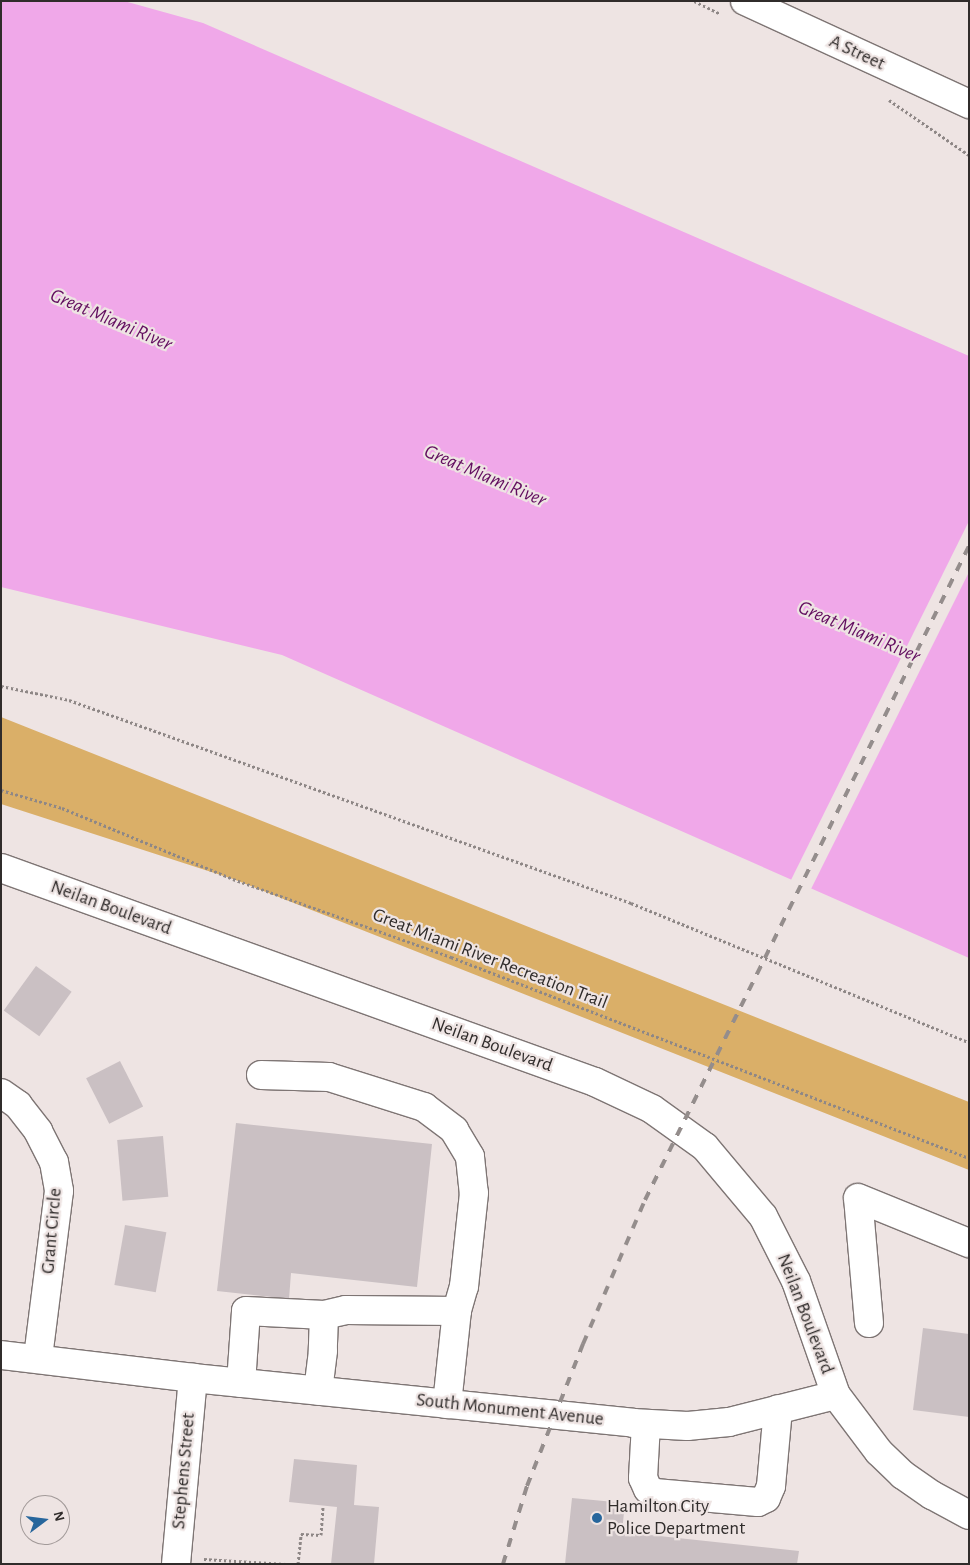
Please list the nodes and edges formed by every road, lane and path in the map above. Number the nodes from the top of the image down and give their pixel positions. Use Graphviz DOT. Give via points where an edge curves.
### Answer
graph roads {
  1 [pos="754,3"];
  2 [pos="969,104"];
  3 [pos="1,686"];
  4 [pos="1,790"];
  5 [pos="1,868"];
  6 [pos="969,1042"];
  7 [pos="261,1075"];
  8 [pos="1,1093"];
  9 [pos="969,1158"];
  10 [pos="969,1243"];
  11 [pos="457,1311"];
  12 [pos="324,1315"];
  13 [pos="869,1323"];
  14 [pos="1,1354"];
  15 [pos="38,1358"];
  16 [pos="193,1378"];
  17 [pos="241,1383"];
  18 [pos="318,1391"];
  19 [pos="836,1395"];
  20 [pos="447,1404"];
  21 [pos="778,1409"];
  22 [pos="646,1424"];
  23 [pos="323,1506"];
  24 [pos="969,1515"];
  25 [pos="188,1561"];
  26 [pos="286,1564"];
  27 [pos="298,1564"];
  1 -- 2 [label="street, A Street"];
  3 -- 6 [label="path" via="69,700 631,903"];
  4 -- 9 [label="path, Great Miami River Recreation Trail" via="62,808 233,879 461,961"];
  5 -- 19 [label="street, Neilan Boulevard" via="595,1082 652,1109 705,1147 763,1216 796,1281"];
  7 -- 11 [label="street" via="329,1077 424,1107 454,1130 470,1157 474,1193 464,1286"];
  8 -- 15 [label="street, Grant Circle" via="18,1105 38,1131 54,1162 59,1191"];
  10 -- 13 [label="street" via="858,1198"];
  11 -- 12 [label="street" via="346,1310"];
  11 -- 20 [label="street"];
  12 -- 17 [label="street" via="246,1311"];
  12 -- 18 [label="street"];
  14 -- 15 [label="street, South Monument Avenue"];
  15 -- 16 [label="street, South Monument Avenue"];
  16 -- 17 [label="street, South Monument Avenue"];
  16 -- 25 [label="street, Stephens Street"];
  17 -- 18 [label="street, South Monument Avenue"];
  18 -- 20 [label="street, South Monument Avenue"];
  19 -- 21 [label="street, South Monument Avenue"];
  19 -- 24 [label="street" via="879,1452 903,1475"];
  20 -- 22 [label="street, South Monument Avenue"];
  21 -- 22 [label="street, South Monument Avenue" via="729,1422 687,1426"];
  21 -- 22 [label="street" via="772,1486 766,1498 758,1502 655,1493 648,1489 643,1478"];
  23 -- 27 [label="path" via="321,1535 301,1534"];
  25 -- 26 [label="path"];
}
